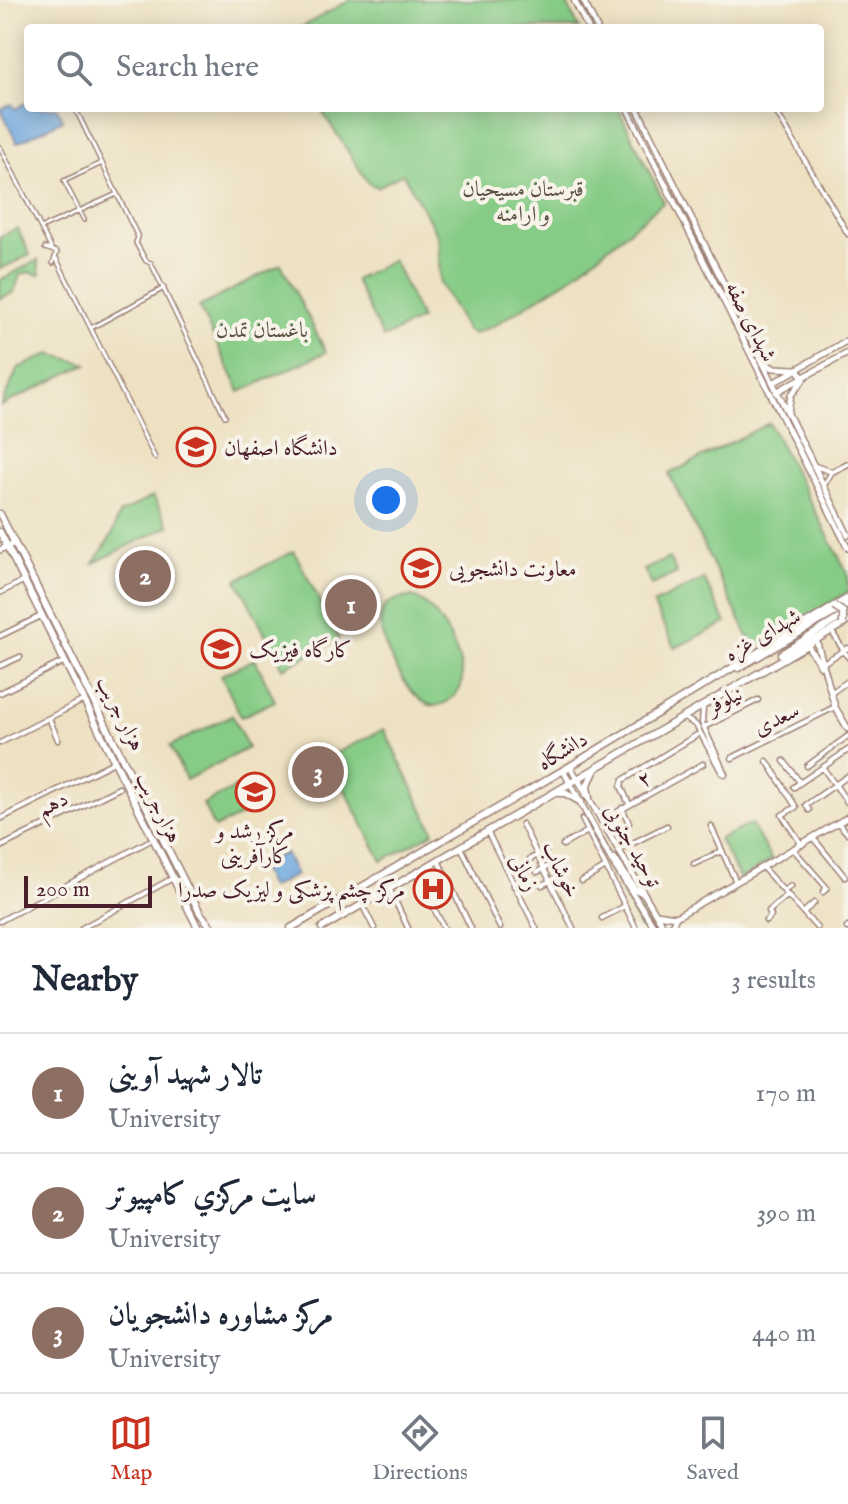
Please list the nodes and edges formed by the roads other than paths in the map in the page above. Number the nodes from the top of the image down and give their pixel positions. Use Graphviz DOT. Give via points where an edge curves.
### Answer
graph roads {
  1 [pos="574,0"];
  2 [pos="583,0"];
  3 [pos="586,24"];
  4 [pos="595,24"];
  5 [pos="77,112"];
  6 [pos="633,112"];
  7 [pos="634,112"];
  8 [pos="776,112"];
  9 [pos="0,147"];
  10 [pos="102,163"];
  11 [pos="117,194"];
  12 [pos="79,211"];
  13 [pos="84,220"];
  14 [pos="41,228"];
  15 [pos="848,234"];
  16 [pos="45,248"];
  17 [pos="51,248"];
  18 [pos="164,288"];
  19 [pos="91,328"];
  20 [pos="848,340"];
  21 [pos="848,353"];
  22 [pos="762,361"];
  23 [pos="797,369"];
  24 [pos="804,379"];
  25 [pos="773,383"];
  26 [pos="770,390"];
  27 [pos="778,393"];
  28 [pos="788,413"];
  29 [pos="225,416"];
  30 [pos="155,458"];
  31 [pos="848,464"];
  32 [pos="814,466"];
  33 [pos="832,472"];
  34 [pos="824,485"];
  35 [pos="0,514"];
  36 [pos="848,535"];
  37 [pos="5,541"];
  38 [pos="848,548"];
  39 [pos="25,580"];
  40 [pos="0,593"];
  41 [pos="848,598"];
  42 [pos="848,605"];
  43 [pos="834,606"];
  44 [pos="848,613"];
  45 [pos="42,615"];
  46 [pos="846,622"];
  47 [pos="831,631"];
  48 [pos="0,636"];
  49 [pos="815,645"];
  50 [pos="846,650"];
  51 [pos="20,657"];
  52 [pos="848,657"];
  53 [pos="65,661"];
  54 [pos="823,663"];
  55 [pos="0,666"];
  56 [pos="824,675"];
  57 [pos="848,681"];
  58 [pos="92,692"];
  59 [pos="0,693"];
  60 [pos="693,693"];
  61 [pos="831,693"];
  62 [pos="84,698"];
  63 [pos="758,700"];
  64 [pos="704,703"];
  65 [pos="835,707"];
  66 [pos="680,716"];
  67 [pos="49,718"];
  68 [pos="846,719"];
  69 [pos="704,727"];
  70 [pos="848,729"];
  71 [pos="697,735"];
  72 [pos="848,736"];
  73 [pos="58,740"];
  74 [pos="0,743"];
  75 [pos="848,750"];
  76 [pos="732,758"];
  77 [pos="116,761"];
  78 [pos="767,761"];
  79 [pos="784,761"];
  80 [pos="703,764"];
  81 [pos="598,765"];
  82 [pos="570,766"];
  83 [pos="807,766"];
  84 [pos="823,768"];
  85 [pos="563,770"];
  86 [pos="848,776"];
  87 [pos="577,777"];
  88 [pos="569,782"];
  89 [pos="799,782"];
  90 [pos="834,785"];
  91 [pos="794,787"];
  92 [pos="119,788"];
  93 [pos="552,793"];
  94 [pos="589,798"];
  95 [pos="581,802"];
  96 [pos="848,803"];
  97 [pos="629,804"];
  98 [pos="622,808"];
  99 [pos="809,810"];
  100 [pos="848,817"];
  101 [pos="0,819"];
  102 [pos="582,819"];
  103 [pos="601,821"];
  104 [pos="629,823"];
  105 [pos="522,824"];
  106 [pos="839,824"];
  107 [pos="667,826"];
  108 [pos="711,826"];
  109 [pos="487,831"];
  110 [pos="588,831"];
  111 [pos="847,833"];
  112 [pos="539,838"];
  113 [pos="814,839"];
  114 [pos="149,841"];
  115 [pos="531,842"];
  116 [pos="563,845"];
  117 [pos="802,845"];
  118 [pos="0,847"];
  119 [pos="164,847"];
  120 [pos="460,847"];
  121 [pos="794,850"];
  122 [pos="546,851"];
  123 [pos="617,851"];
  124 [pos="722,851"];
  125 [pos="537,855"];
  126 [pos="530,859"];
  127 [pos="438,860"];
  128 [pos="612,861"];
  129 [pos="553,864"];
  130 [pos="694,864"];
  131 [pos="606,867"];
  132 [pos="763,868"];
  133 [pos="544,869"];
  134 [pos="537,872"];
  135 [pos="416,873"];
  136 [pos="845,874"];
  137 [pos="560,876"];
  138 [pos="175,877"];
  139 [pos="529,878"];
  140 [pos="550,881"];
  141 [pos="582,881"];
  142 [pos="737,883"];
  143 [pos="542,885"];
  144 [pos="514,886"];
  145 [pos="791,886"];
  146 [pos="389,888"];
  147 [pos="823,892"];
  148 [pos="786,893"];
  149 [pos="643,894"];
  150 [pos="814,903"];
  151 [pos="362,904"];
  152 [pos="625,906"];
  153 [pos="803,913"];
  154 [pos="656,914"];
  155 [pos="676,917"];
  156 [pos="602,918"];
  157 [pos="0,921"];
  158 [pos="766,921"];
  159 [pos="82,928"];
  160 [pos="198,928"];
  161 [pos="212,928"];
  162 [pos="291,928"];
  163 [pos="322,928"];
  164 [pos="374,928"];
  165 [pos="408,928"];
  166 [pos="444,928"];
  167 [pos="471,928"];
  168 [pos="500,928"];
  169 [pos="536,928"];
  170 [pos="573,928"];
  171 [pos="636,928"];
  172 [pos="655,928"];
  173 [pos="664,928"];
  174 [pos="671,928"];
  175 [pos="817,928"];
  1 -- 3 [label="main road"];
  2 -- 4 [label="main road"];
  5 -- 10 [label="street"];
  6 -- 26 [label="main road, شهدای صفه"];
  7 -- 22 [label="main road, شهدای صفه"];
  8 -- 15 [label="street"];
  9 -- 14 [label="street"];
  10 -- 11 [label="street"];
  10 -- 12 [label="street" via="64,181"];
  11 -- 12 [label="street"];
  11 -- 18 [label="street" via="138,237 136,243"];
  12 -- 13 [label="street"];
  12 -- 14 [label="street"];
  14 -- 17 [label="street"];
  16 -- 17 [label="street"];
  17 -- 19 [label="street"];
  18 -- 19 [label="street"];
  18 -- 29 [label="street"];
  19 -- 30 [label="street"];
  20 -- 23 [label="main road"];
  21 -- 24 [label="main road"];
  22 -- 23 [label="main road" via="773,368"];
  22 -- 25 [label="main road, شهدای صفه"];
  23 -- 24 [label="main road"];
  23 -- 25 [label="main road"];
  24 -- 27 [label="main road"];
  24 -- 28 [label="main road" via="791,395"];
  25 -- 26 [label="main road"];
  25 -- 27 [label="main road, شهدای صفه"];
  26 -- 27 [label="main road"];
  26 -- 38 [label="main road, شهدای صفه"];
  27 -- 28 [label="main road, شهدای صفه"];
  28 -- 32 [label="main road, شهدای صفه"];
  31 -- 33 [label="street"];
  32 -- 33 [label="street"];
  32 -- 34 [label="main road, شهدای صفه"];
  33 -- 34 [label="street"];
  34 -- 36 [label="main road, شهدای صفه"];
  35 -- 37 [label="main road, هزار جریب"];
  37 -- 39 [label="main road, هزارجریب"];
  37 -- 58 [label="main road, هزار جریب"];
  39 -- 40 [label="street"];
  39 -- 45 [label="main road, هزارجریب"];
  41 -- 43 [label="main road, دانشگاه"];
  42 -- 60 [label="main road, شهدای غزه"];
  43 -- 46 [label="main road, bridge"];
  43 -- 60 [label="main road, دانشگاه"];
  44 -- 64 [label="main road, شهدای غزه"];
  45 -- 48 [label="street"];
  45 -- 53 [label="main road, هزارجریب"];
  46 -- 47 [label="main road, دانشگاه"];
  47 -- 49 [label="main road, دانشگاه"];
  47 -- 50 [label="street"];
  49 -- 54 [label="main road"];
  49 -- 56 [label="main road"];
  49 -- 64 [label="main road, دانشگاه" via="806,645"];
  50 -- 52 [label="street"];
  50 -- 54 [label="street"];
  51 -- 55 [label="street"];
  53 -- 59 [label="street"];
  53 -- 62 [label="main road, هزارجریب"];
  54 -- 56 [label="main road"];
  56 -- 61 [label="main road"];
  57 -- 61 [label="street"];
  58 -- 62 [label="main road"];
  58 -- 119 [label="main road, هزار جریب"];
  60 -- 82 [label="main road, دانشگاه"];
  61 -- 65 [label="main road"];
  62 -- 67 [label="street"];
  62 -- 77 [label="main road, هزارجریب"];
  63 -- 69 [label="street, نیلوفر"];
  64 -- 66 [label="main road, دانشگاه"];
  64 -- 69 [label="street"];
  65 -- 68 [label="main road"];
  65 -- 76 [label="street, سعدی"];
  66 -- 69 [label="street" via="696,725 725,774"];
  66 -- 81 [label="main road, دانشگاه"];
  67 -- 73 [label="street"];
  67 -- 74 [label="street"];
  68 -- 70 [label="main road"];
  71 -- 97 [label="street" via="623,780"];
  72 -- 83 [label="street"];
  75 -- 84 [label="street"];
  77 -- 101 [label="street"];
  77 -- 119 [label="main road, هزارجریب"];
  78 -- 117 [label="street" via="796,807 782,815"];
  79 -- 89 [label="street"];
  80 -- 97 [label="street, ۲"];
  81 -- 87 [label="main road, دانشگاه"];
  81 -- 94 [label="main road" via="587,786"];
  82 -- 85 [label="main road, دانشگاه"];
  82 -- 87 [label="main road, توحید جنوبی"];
  84 -- 89 [label="street"];
  84 -- 90 [label="street"];
  85 -- 88 [label="main road, توحید جنوبی"];
  85 -- 162 [label="main road, دانشگاه"];
  86 -- 90 [label="street"];
  87 -- 88 [label="main road, دانشگاه"];
  87 -- 94 [label="main road, توحید جنوبی"];
  88 -- 93 [label="main road, دانشگاه"];
  88 -- 95 [label="main road, توحید جنوبی"];
  89 -- 91 [label="street"];
  90 -- 96 [label="street"];
  90 -- 99 [label="street" via="806,805"];
  92 -- 118 [label="street, دهم"];
  93 -- 95 [label="main road"];
  93 -- 109 [label="main road, دانشگاه"];
  94 -- 103 [label="main road, توحید جنوبی"];
  95 -- 128 [label="main road, توحید جنوبی"];
  97 -- 98 [label="street, ۲"];
  98 -- 103 [label="street, ۲"];
  98 -- 104 [label="street"];
  100 -- 106 [label="main road"];
  102 -- 110 [label="street"];
  103 -- 123 [label="main road, توحید جنوبی"];
  105 -- 115 [label="street, خوشاب"];
  106 -- 111 [label="street"];
  106 -- 113 [label="main road"];
  107 -- 123 [label="street"];
  108 -- 124 [label="street"];
  109 -- 120 [label="main road, دانشگاه"];
  109 -- 144 [label="street, زمانی"];
  110 -- 116 [label="street"];
  110 -- 131 [label="street"];
  112 -- 115 [label="street"];
  113 -- 117 [label="main road"];
  113 -- 136 [label="street"];
  114 -- 157 [label="street"];
  115 -- 125 [label="street, خوشاب"];
  117 -- 121 [label="main road"];
  119 -- 138 [label="main road, هزارجریب"];
  119 -- 161 [label="main road, هزار جریب"];
  120 -- 127 [label="main road, دانشگاه"];
  120 -- 168 [label="street"];
  121 -- 132 [label="main road"];
  121 -- 147 [label="street" via="827,888"];
  122 -- 125 [label="street"];
  123 -- 149 [label="main road, توحید جنوبی"];
  124 -- 130 [label="street"];
  124 -- 142 [label="street"];
  125 -- 126 [label="street"];
  125 -- 133 [label="street, خوشاب"];
  127 -- 135 [label="main road, دانشگاه"];
  127 -- 167 [label="street"];
  128 -- 149 [label="main road"];
  128 -- 172 [label="main road, توحید جنوبی"];
  129 -- 133 [label="street"];
  131 -- 141 [label="street"];
  131 -- 152 [label="street"];
  132 -- 142 [label="main road"];
  132 -- 148 [label="street"];
  133 -- 134 [label="street"];
  133 -- 140 [label="street, خوشاب"];
  135 -- 146 [label="main road, دانشگاه"];
  135 -- 166 [label="street"];
  137 -- 140 [label="street"];
  138 -- 159 [label="street"];
  138 -- 160 [label="main road, هزارجریب"];
  139 -- 144 [label="street"];
  140 -- 143 [label="street"];
  140 -- 170 [label="street, خوشاب"];
  142 -- 155 [label="main road"];
  144 -- 169 [label="street, زمانی"];
  145 -- 148 [label="street"];
  146 -- 151 [label="main road, دانشگاه"];
  146 -- 165 [label="street"];
  148 -- 153 [label="street"];
  148 -- 158 [label="street"];
  149 -- 154 [label="main road, توحید جنوبی"];
  150 -- 153 [label="street"];
  151 -- 163 [label="main road, دانشگاه"];
  151 -- 164 [label="street"];
  152 -- 156 [label="street"];
  152 -- 171 [label="street"];
  153 -- 175 [label="street"];
  154 -- 155 [label="main road"];
  154 -- 173 [label="main road, توحید جنوبی"];
  155 -- 174 [label="main road"];
}
